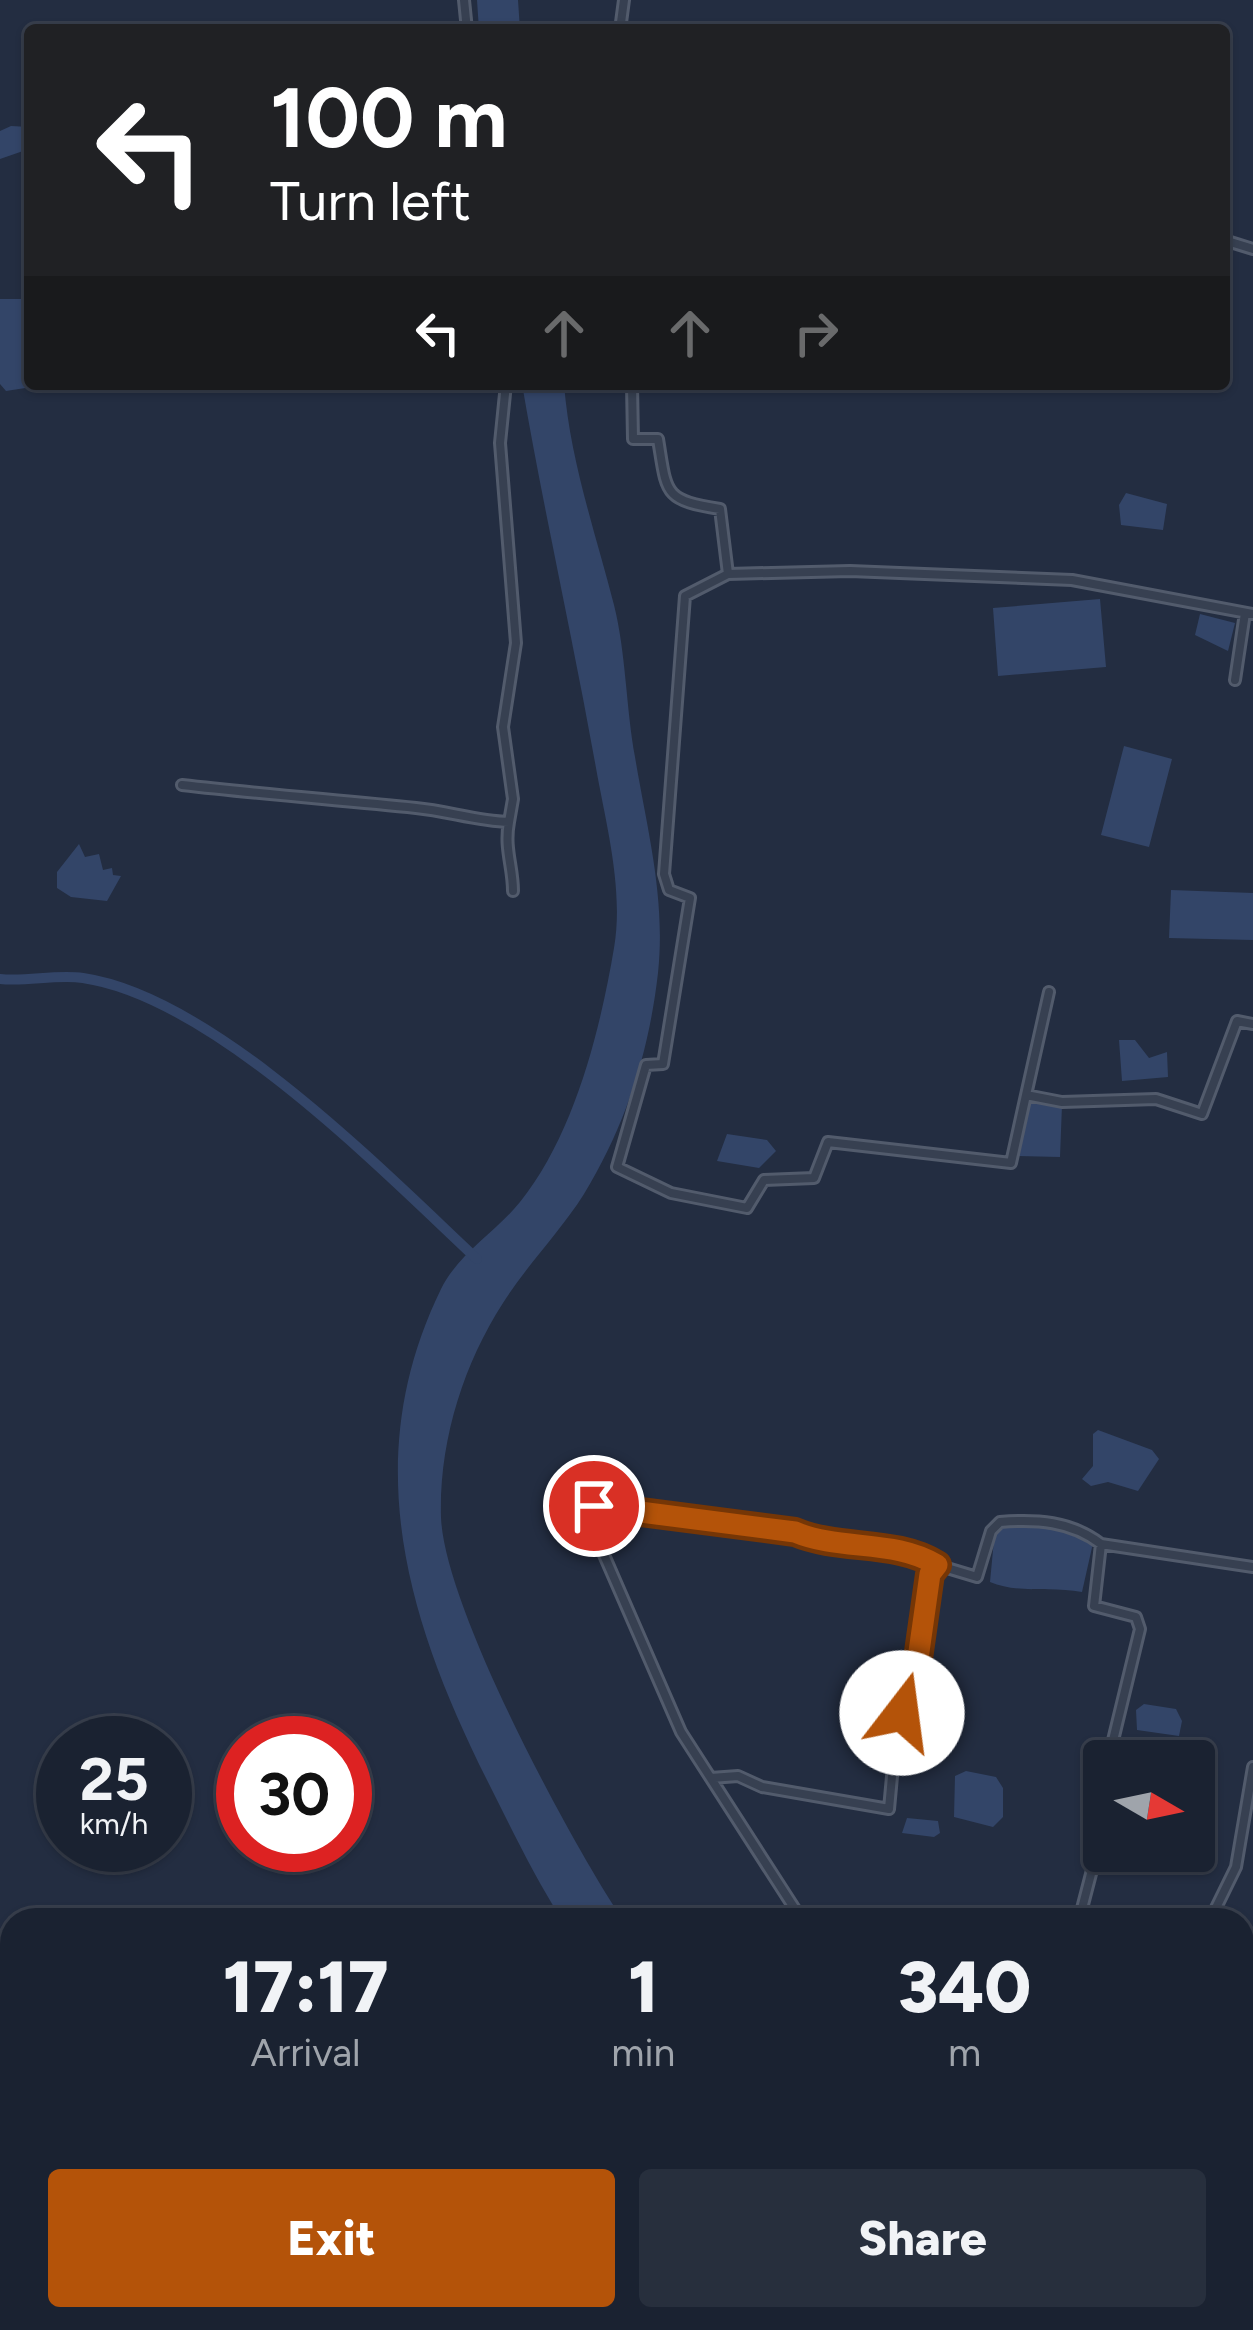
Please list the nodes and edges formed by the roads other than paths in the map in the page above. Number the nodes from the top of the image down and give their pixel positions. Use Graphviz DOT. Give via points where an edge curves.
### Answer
graph roads {
  1 [pos="505,390"];
  2 [pos="632,390"];
  3 [pos="728,574"];
  4 [pos="1249,613"];
  5 [pos="1235,680"];
  6 [pos="182,785"];
  7 [pos="509,822"];
  8 [pos="513,891"];
  9 [pos="1049,992"];
  10 [pos="1253,1024"];
  11 [pos="1026,1095"];
  12 [pos="1101,1544"];
  13 [pos="937,1565"];
  14 [pos="1253,1567"];
  15 [pos="1113,1740"];
  16 [pos="1253,1767"];
  17 [pos="710,1778"];
  18 [pos="1091,1872"];
  19 [pos="794,1908"];
  20 [pos="1082,1908"];
  21 [pos="1216,1908"];
  1 -- 7 [label="street" via="500,443 516,643 503,727"];
  2 -- 3 [label="street" via="633,440 658,439 667,489 678,502 720,509"];
  3 -- 4 [label="street" via="1072,580"];
  3 -- 11 [label="street" via="685,596 664,874 669,890 690,898 663,1064 646,1065 617,1167 671,1193 747,1208 764,1180 814,1178 827,1142 1011,1163"];
  4 -- 5 [label="street"];
  6 -- 7 [label="street"];
  7 -- 8 [label="street" via="505,857"];
  9 -- 11 [label="street"];
  10 -- 11 [label="street" via="1237,1022 1202,1114 1156,1099"];
  12 -- 13 [label="street" via="1055,1523 1000,1522 977,1577"];
  12 -- 14 [label="street"];
  12 -- 15 [label="street" via="1094,1606 1139,1624"];
  13 -- 17 [label="street" via="913,1694 896,1733 889,1809 738,1776"];
  13 -- 17 [label="street" via="795,1532 662,1511 584,1509 681,1732"];
  16 -- 21 [label="street" via="1236,1868"];
  17 -- 19 [label="street"];
  18 -- 20 [label="street"];
}
